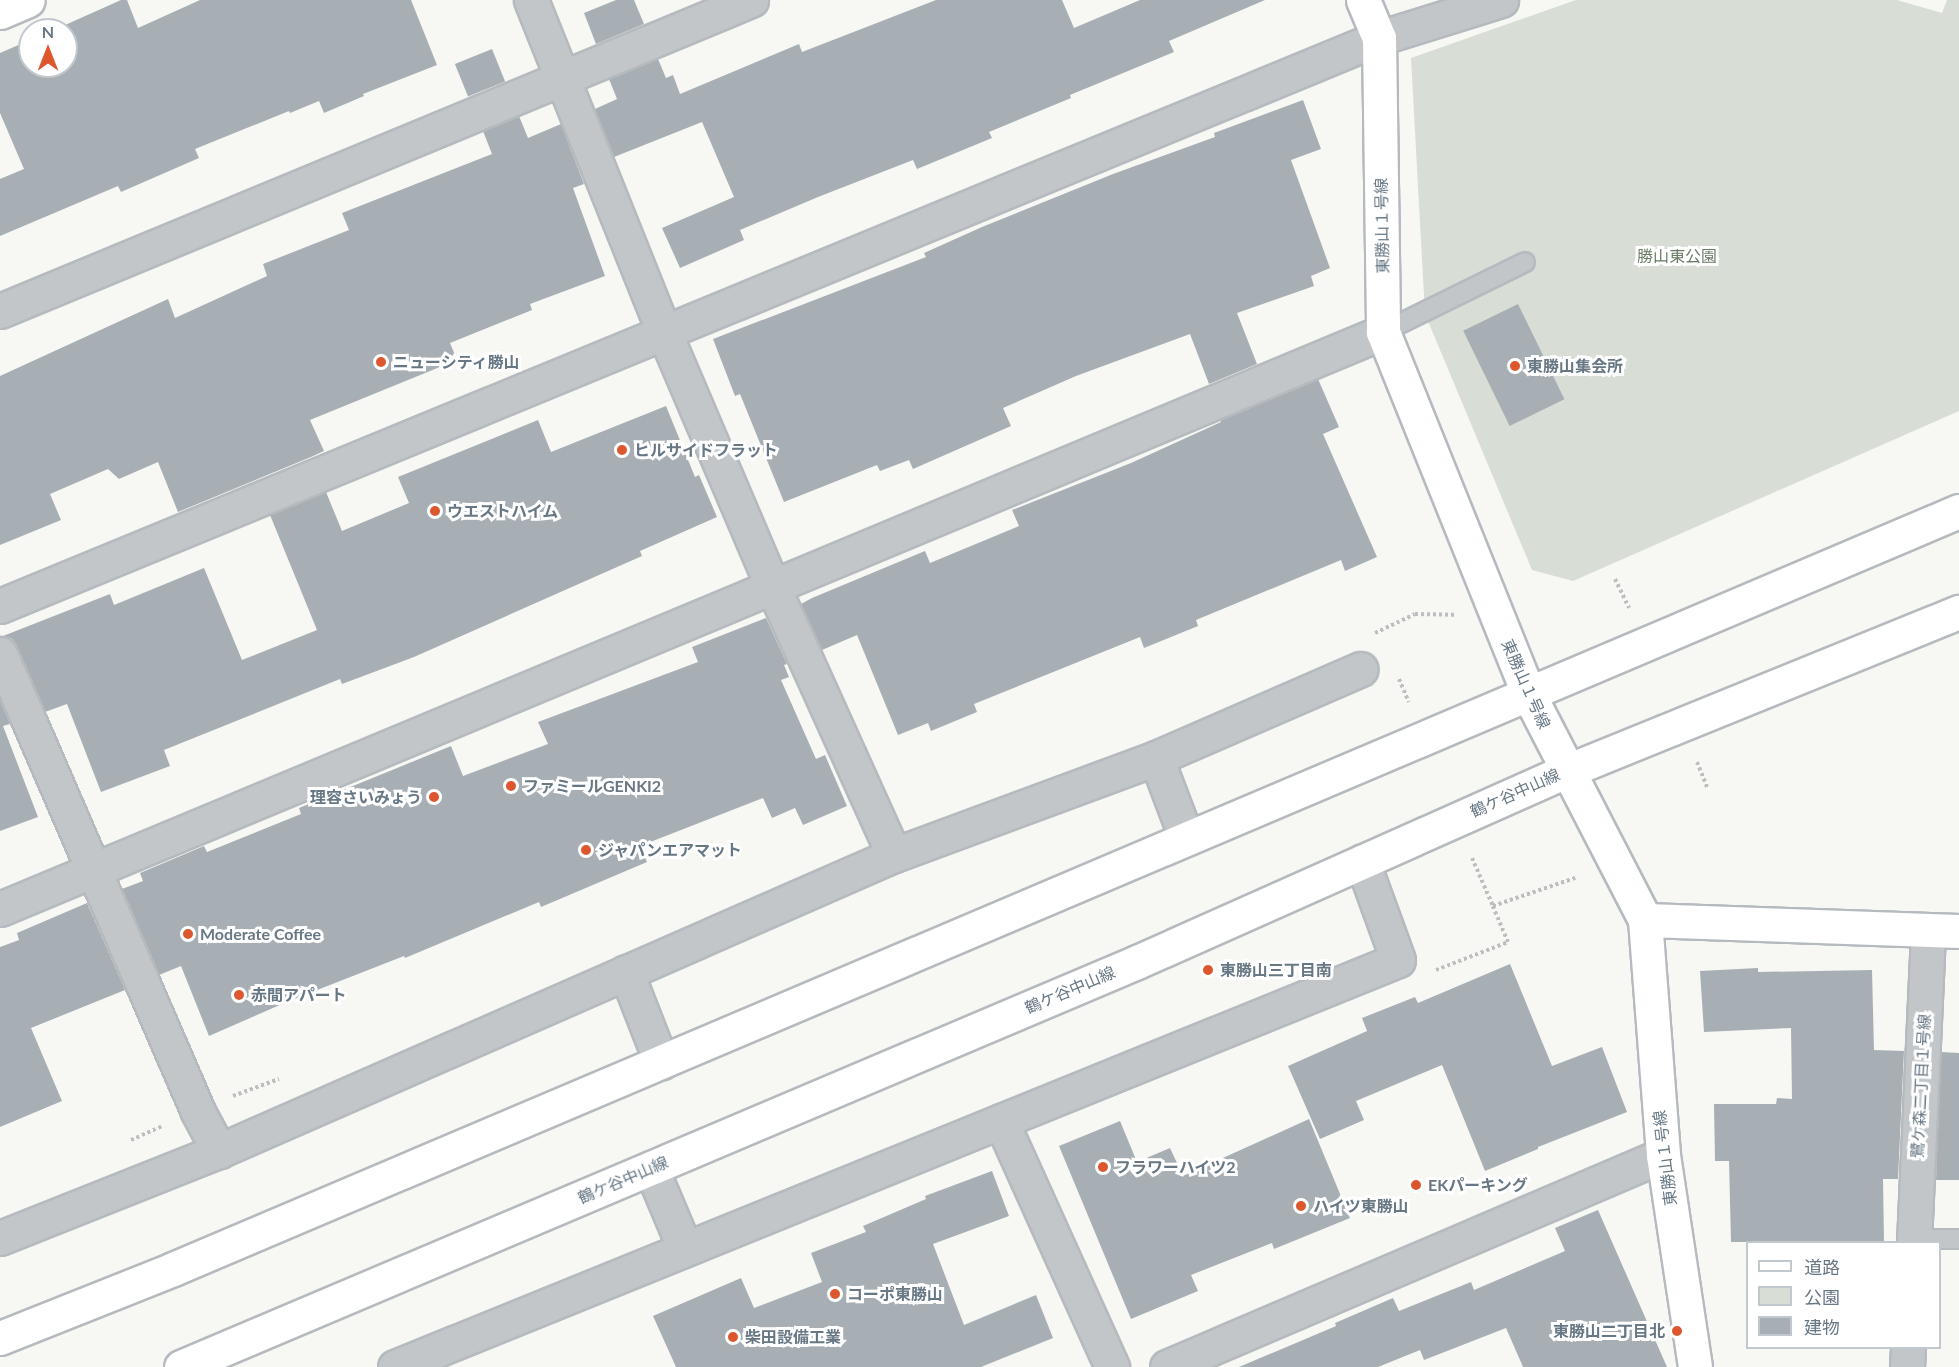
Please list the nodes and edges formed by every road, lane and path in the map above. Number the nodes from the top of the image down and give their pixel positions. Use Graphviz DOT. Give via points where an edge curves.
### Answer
graph roads {
  1 [pos="28,0"];
  2 [pos="531,0"];
  3 [pos="751,0"];
  4 [pos="1363,0"];
  5 [pos="1501,0"];
  6 [pos="0,12"];
  7 [pos="1379,38"];
  8 [pos="562,77"];
  9 [pos="1526,262"];
  10 [pos="0,311"];
  11 [pos="663,332"];
  12 [pos="1383,332"];
  13 [pos="1959,511"];
  14 [pos="1615,579"];
  15 [pos="772,585"];
  16 [pos="0,606"];
  17 [pos="1629,610"];
  18 [pos="1959,612"];
  19 [pos="0,654"];
  20 [pos="1361,669"];
  21 [pos="1528,693"];
  22 [pos="1156,758"];
  23 [pos="1697,762"];
  24 [pos="1567,771"];
  25 [pos="1708,789"];
  26 [pos="1186,837"];
  27 [pos="894,855"];
  28 [pos="1472,858"];
  29 [pos="1362,861"];
  30 [pos="93,872"];
  31 [pos="1493,906"];
  32 [pos="0,909"];
  33 [pos="1645,920"];
  34 [pos="1943,931"];
  35 [pos="626,972"];
  36 [pos="661,1062"];
  37 [pos="1001,1121"];
  38 [pos="219,1151"];
  39 [pos="1663,1155"];
  40 [pos="651,1168"];
  41 [pos="0,1238"];
  42 [pos="1959,1239"];
  43 [pos="1914,1241"];
  44 [pos="685,1249"];
  45 [pos="0,1338"];
  46 [pos="1908,1349"];
  47 [pos="181,1367"];
  48 [pos="395,1367"];
  49 [pos="1112,1367"];
  50 [pos="1167,1367"];
  51 [pos="1695,1367"];
  52 [pos="1907,1367"];
  1 -- 6 [label="street"];
  2 -- 8 [label="street"];
  3 -- 8 [label="street"];
  4 -- 7 [label="street, 東勝山１号線"];
  5 -- 7 [label="street"];
  7 -- 11 [label="street"];
  7 -- 12 [label="street, 東勝山１号線"];
  8 -- 10 [label="street"];
  8 -- 11 [label="street"];
  9 -- 12 [label="lane"];
  11 -- 15 [label="street"];
  11 -- 16 [label="street"];
  12 -- 15 [label="street"];
  12 -- 21 [label="street, 東勝山１号線"];
  13 -- 21 [label="street"];
  14 -- 17 [label="path"];
  15 -- 27 [label="street"];
  15 -- 30 [label="street"];
  18 -- 24 [label="street, 鶴ケ谷中山線"];
  19 -- 30 [label="street"];
  20 -- 22 [label="street"];
  21 -- 24 [label="street, 東勝山１号線"];
  21 -- 26 [label="street"];
  22 -- 26 [label="street"];
  22 -- 27 [label="street"];
  23 -- 25 [label="path"];
  24 -- 29 [label="street, 鶴ケ谷中山線"];
  24 -- 33 [label="street, 東勝山１号線"];
  26 -- 36 [label="street"];
  27 -- 35 [label="street"];
  28 -- 31 [label="path"];
  29 -- 37 [label="street" via="1398,960"];
  29 -- 40 [label="street, 鶴ケ谷中山線" via="1137,962"];
  30 -- 32 [label="street"];
  30 -- 38 [label="street"];
  33 -- 34 [label="street"];
  33 -- 39 [label="street, 東勝山１号線"];
  34 -- 43 [label="street, 鷺ケ森二丁目１号線"];
  35 -- 36 [label="street"];
  35 -- 38 [label="street"];
  36 -- 45 [label="street"];
  37 -- 44 [label="street"];
  37 -- 49 [label="street"];
  38 -- 41 [label="street"];
  39 -- 50 [label="street"];
  39 -- 51 [label="street, 東勝山１号線"];
  40 -- 44 [label="street"];
  40 -- 47 [label="street, 鶴ケ谷中山線"];
  42 -- 43 [label="lane"];
  44 -- 48 [label="street"];
  46 -- 52 [label="street"];
}
